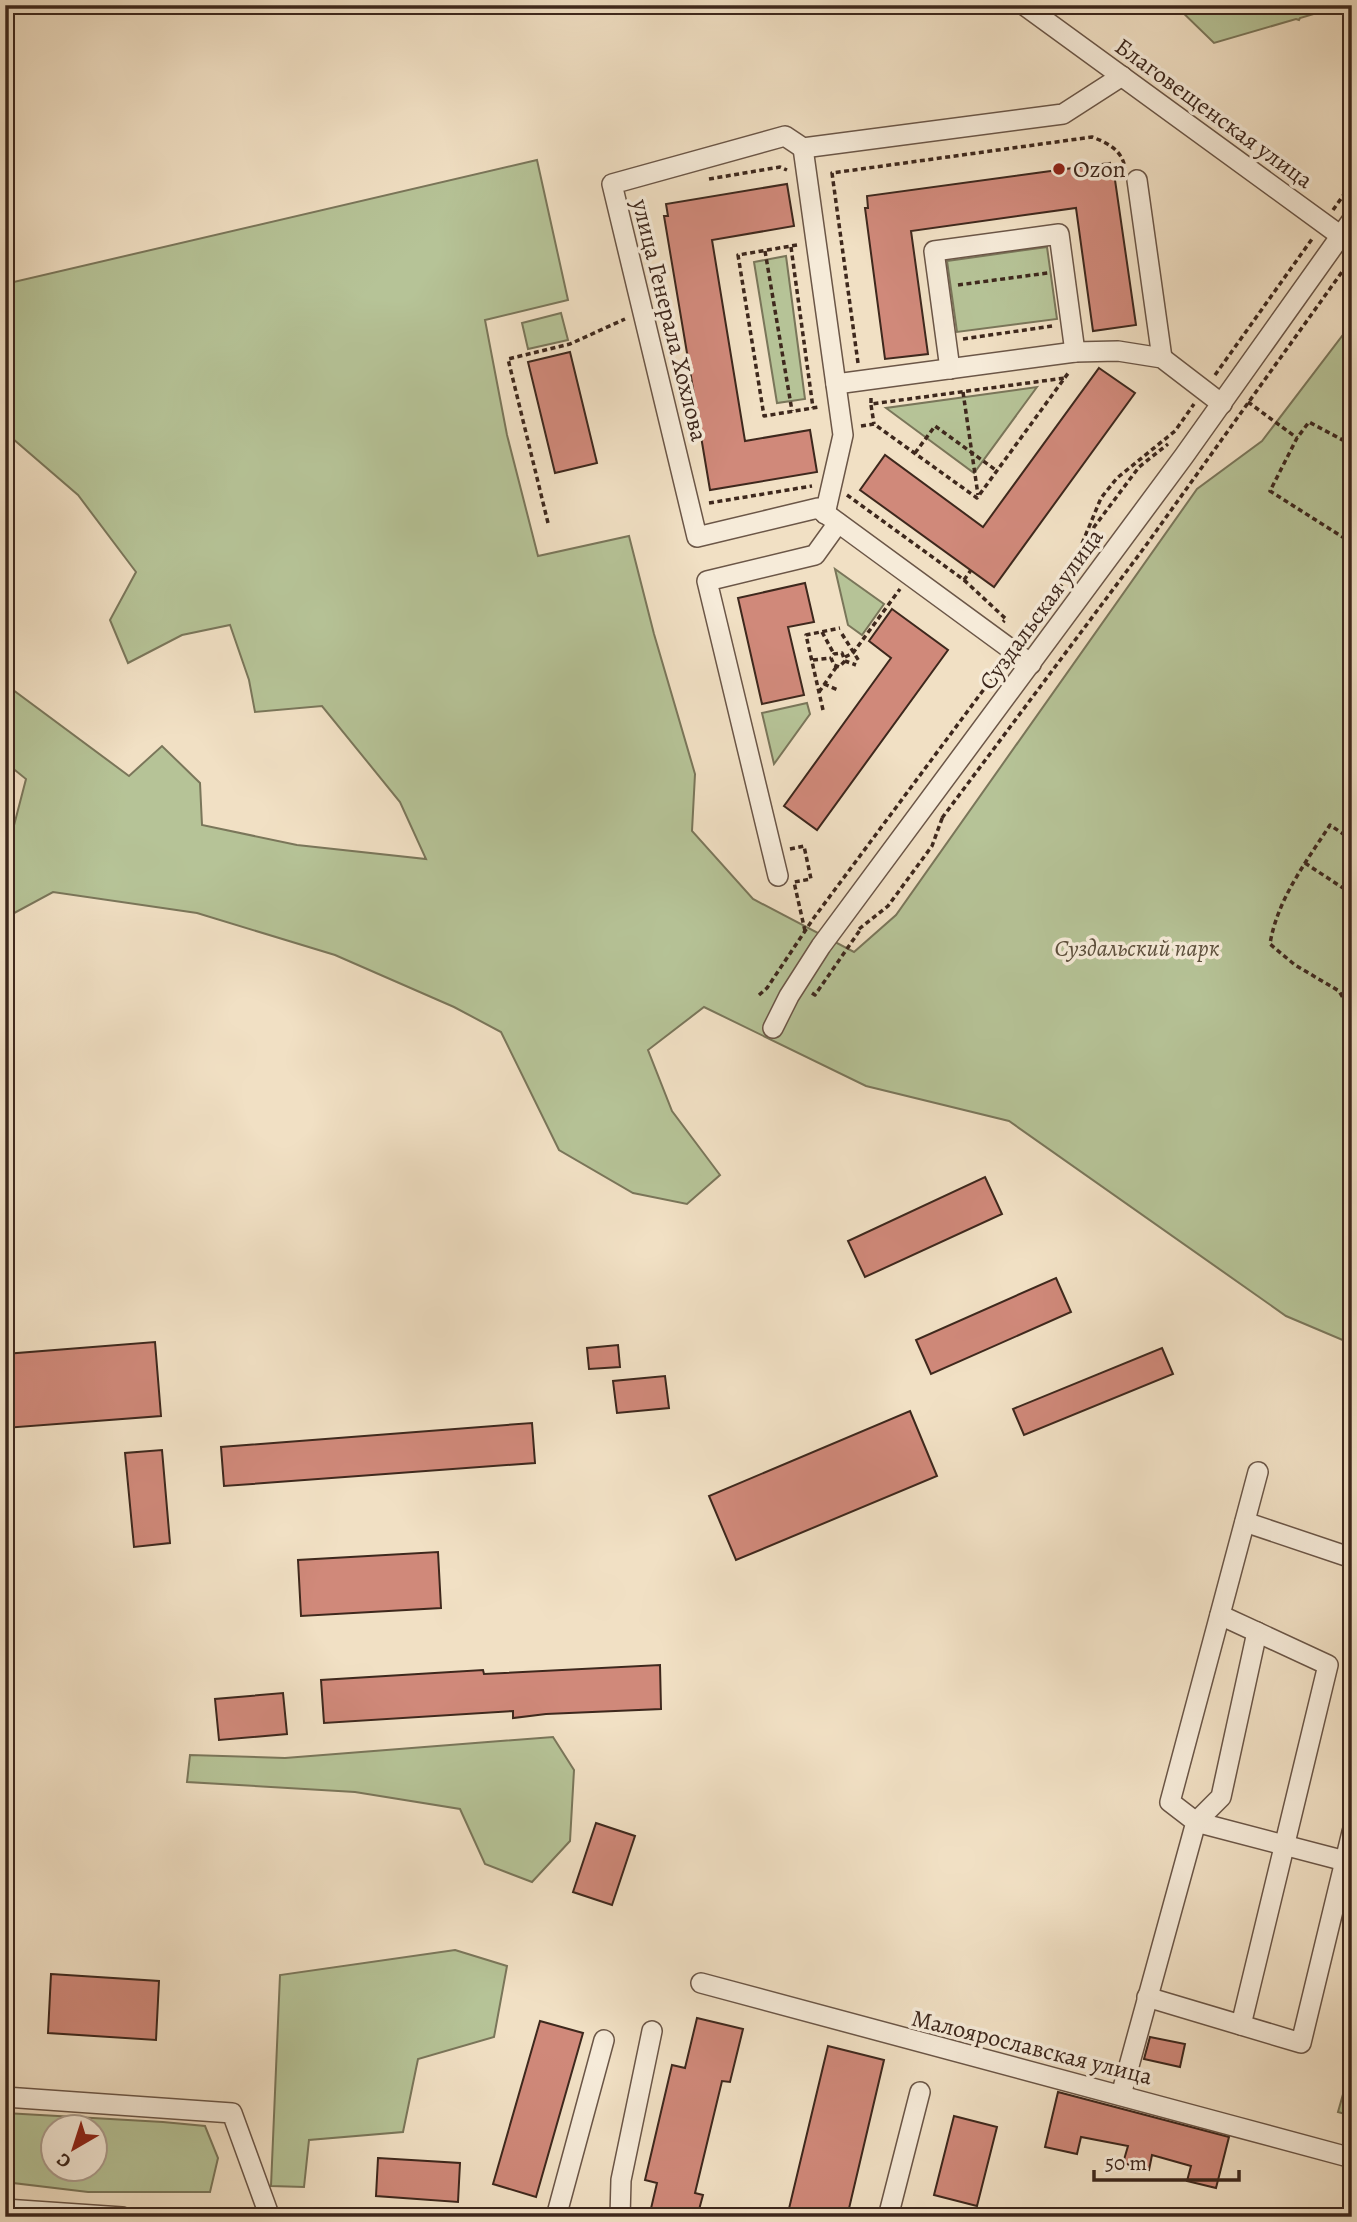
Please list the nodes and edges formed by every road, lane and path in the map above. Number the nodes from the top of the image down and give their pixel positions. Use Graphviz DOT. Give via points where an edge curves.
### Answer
graph roads {
  1 [pos="1024,5"];
  2 [pos="1122,76"];
  3 [pos="803,148"];
  4 [pos="780,167"];
  5 [pos="699,180"];
  6 [pos="1137,180"];
  7 [pos="1352,183"];
  8 [pos="1323,223"];
  9 [pos="1346,228"];
  10 [pos="817,242"];
  11 [pos="790,246"];
  12 [pos="765,250"];
  13 [pos="1065,271"];
  14 [pos="939,288"];
  15 [pos="642,311"];
  16 [pos="1072,324"];
  17 [pos="946,341"];
  18 [pos="1075,358"];
  19 [pos="1161,358"];
  20 [pos="955,368"];
  21 [pos="1065,378"];
  22 [pos="864,380"];
  23 [pos="1204,390"];
  24 [pos="963,391"];
  25 [pos="837,394"];
  26 [pos="1227,397"];
  27 [pos="871,404"];
  28 [pos="813,408"];
  29 [pos="792,411"];
  30 [pos="1297,438"];
  31 [pos="1352,445"];
  32 [pos="972,452"];
  33 [pos="915,454"];
  34 [pos="997,471"];
  35 [pos="832,483"];
  36 [pos="978,497"];
  37 [pos="690,506"];
  38 [pos="832,518"];
  39 [pos="548,523"];
  40 [pos="1352,543"];
  41 [pos="971,570"];
  42 [pos="910,576"];
  43 [pos="964,580"];
  44 [pos="1001,625"];
  45 [pos="841,628"];
  46 [pos="822,632"];
  47 [pos="842,634"];
  48 [pos="1012,650"];
  49 [pos="853,653"];
  50 [pos="832,656"];
  51 [pos="845,659"];
  52 [pos="812,660"];
  53 [pos="1031,664"];
  54 [pos="837,666"];
  55 [pos="824,684"];
  56 [pos="838,690"];
  57 [pos="819,692"];
  58 [pos="823,710"];
  59 [pos="1352,840"];
  60 [pos="784,850"];
  61 [pos="1305,863"];
  62 [pos="778,876"];
  63 [pos="1352,894"];
  64 [pos="862,927"];
  65 [pos="805,931"];
  66 [pos="807,939"];
  67 [pos="810,992"];
  68 [pos="759,995"];
  69 [pos="1352,1013"];
  70 [pos="773,1028"];
  71 [pos="1258,1472"];
  72 [pos="1245,1522"];
  73 [pos="1352,1558"];
  74 [pos="1220,1615"];
  75 [pos="1257,1632"];
  76 [pos="1195,1822"];
  77 [pos="1352,1832"];
  78 [pos="1284,1845"];
  79 [pos="1345,1861"];
  80 [pos="701,1983"];
  81 [pos="1147,1997"];
  82 [pos="1241,2025"];
  83 [pos="652,2031"];
  84 [pos="604,2040"];
  85 [pos="919,2092"];
  86 [pos="1121,2095"];
  87 [pos="5,2097"];
  88 [pos="1352,2158"];
  89 [pos="5,2209"];
  90 [pos="268,2212"];
  91 [pos="122,2217"];
  92 [pos="556,2217"];
  93 [pos="620,2217"];
  94 [pos="888,2217"];
  1 -- 2 [label="street, Благовещенская улица"];
  2 -- 3 [label="street, улица Генерала Хохлова" via="1063,114"];
  2 -- 8 [label="street, Благовещенская улица"];
  3 -- 10 [label="street"];
  3 -- 15 [label="street, улица Генерала Хохлова" via="786,136 612,184"];
  4 -- 5 [label="path"];
  6 -- 19 [label="street"];
  6 -- 22 [label="path" via="1127,181 1118,151 1092,137 832,173"];
  7 -- 8 [label="path"];
  8 -- 9 [label="street, Благовещенская улица"];
  8 -- 23 [label="path"];
  9 -- 26 [label="street, Суздальская улица"];
  10 -- 11 [label="path"];
  10 -- 25 [label="street"];
  11 -- 12 [label="path"];
  11 -- 28 [label="path"];
  12 -- 29 [label="path"];
  12 -- 29 [label="path" via="737,255 764,416"];
  13 -- 14 [label="path"];
  13 -- 14 [label="street" via="1059,234 959,247 934,251"];
  13 -- 16 [label="street"];
  14 -- 17 [label="street"];
  15 -- 37 [label="street, улица Генерала Хохлова"];
  15 -- 39 [label="path" via="570,344 508,359"];
  16 -- 17 [label="path"];
  16 -- 18 [label="street"];
  17 -- 20 [label="street"];
  18 -- 19 [label="street" via="1118,351"];
  18 -- 20 [label="street"];
  18 -- 21 [label="path"];
  19 -- 23 [label="street"];
  20 -- 22 [label="street"];
  20 -- 24 [label="path"];
  21 -- 24 [label="path"];
  21 -- 34 [label="path"];
  22 -- 25 [label="street"];
  22 -- 27 [label="path"];
  23 -- 26 [label="street"];
  23 -- 48 [label="path" via="1175,431 1117,478 1101,498 1069,575"];
  24 -- 27 [label="path"];
  24 -- 32 [label="path"];
  25 -- 28 [label="path"];
  25 -- 35 [label="street" via="843,435"];
  26 -- 30 [label="path"];
  26 -- 53 [label="street, Суздальская улица"];
  27 -- 33 [label="path" via="874,424"];
  28 -- 29 [label="path"];
  30 -- 31 [label="path" via="1309,422"];
  30 -- 40 [label="path" via="1270,491"];
  32 -- 33 [label="path" via="936,426"];
  32 -- 34 [label="path"];
  32 -- 36 [label="path"];
  33 -- 36 [label="path"];
  34 -- 36 [label="path"];
  35 -- 37 [label="path"];
  35 -- 38 [label="street"];
  35 -- 43 [label="path"];
  37 -- 38 [label="street, улица Генерала Хохлова" via="697,537 818,509"];
  38 -- 42 [label="street"];
  38 -- 62 [label="street" via="815,555 707,581"];
  41 -- 43 [label="path"];
  42 -- 48 [label="street"];
  42 -- 49 [label="path"];
  43 -- 44 [label="path" via="1006,619"];
  45 -- 46 [label="path"];
  46 -- 50 [label="path"];
  46 -- 52 [label="path" via="806,635"];
  47 -- 49 [label="path"];
  48 -- 53 [label="street"];
  48 -- 65 [label="path"];
  49 -- 51 [label="path"];
  49 -- 51 [label="path" via="857,663"];
  50 -- 51 [label="path" via="842,653"];
  50 -- 52 [label="path"];
  50 -- 54 [label="path"];
  51 -- 54 [label="path"];
  52 -- 57 [label="path"];
  53 -- 70 [label="street, Суздальская улица" via="821,946"];
  54 -- 55 [label="path"];
  55 -- 56 [label="path"];
  55 -- 57 [label="path"];
  57 -- 58 [label="path"];
  59 -- 61 [label="path" via="1330,825"];
  60 -- 65 [label="path" via="804,846 811,879 794,883"];
  61 -- 63 [label="path"];
  61 -- 69 [label="path" via="1274,920 1269,944 1339,991"];
  64 -- 67 [label="path" via="815,995"];
  65 -- 66 [label="path"];
  65 -- 68 [label="path"];
  71 -- 72 [label="street"];
  72 -- 73 [label="street"];
  72 -- 74 [label="street"];
  74 -- 75 [label="street"];
  74 -- 76 [label="street" via="1170,1802"];
  75 -- 76 [label="street" via="1221,1797"];
  75 -- 78 [label="street" via="1328,1665"];
  76 -- 78 [label="street"];
  76 -- 81 [label="street"];
  77 -- 79 [label="street"];
  78 -- 79 [label="street"];
  78 -- 82 [label="street"];
  79 -- 82 [label="street" via="1301,2043"];
  80 -- 86 [label="street, Малоярославская улица"];
  81 -- 82 [label="street"];
  81 -- 86 [label="street"];
  83 -- 93 [label="street" via="621,2180"];
  84 -- 92 [label="street"];
  85 -- 94 [label="street"];
  86 -- 88 [label="street, Малоярославская улица"];
  87 -- 90 [label="street" via="232,2113"];
  89 -- 91 [label="street"];
}
